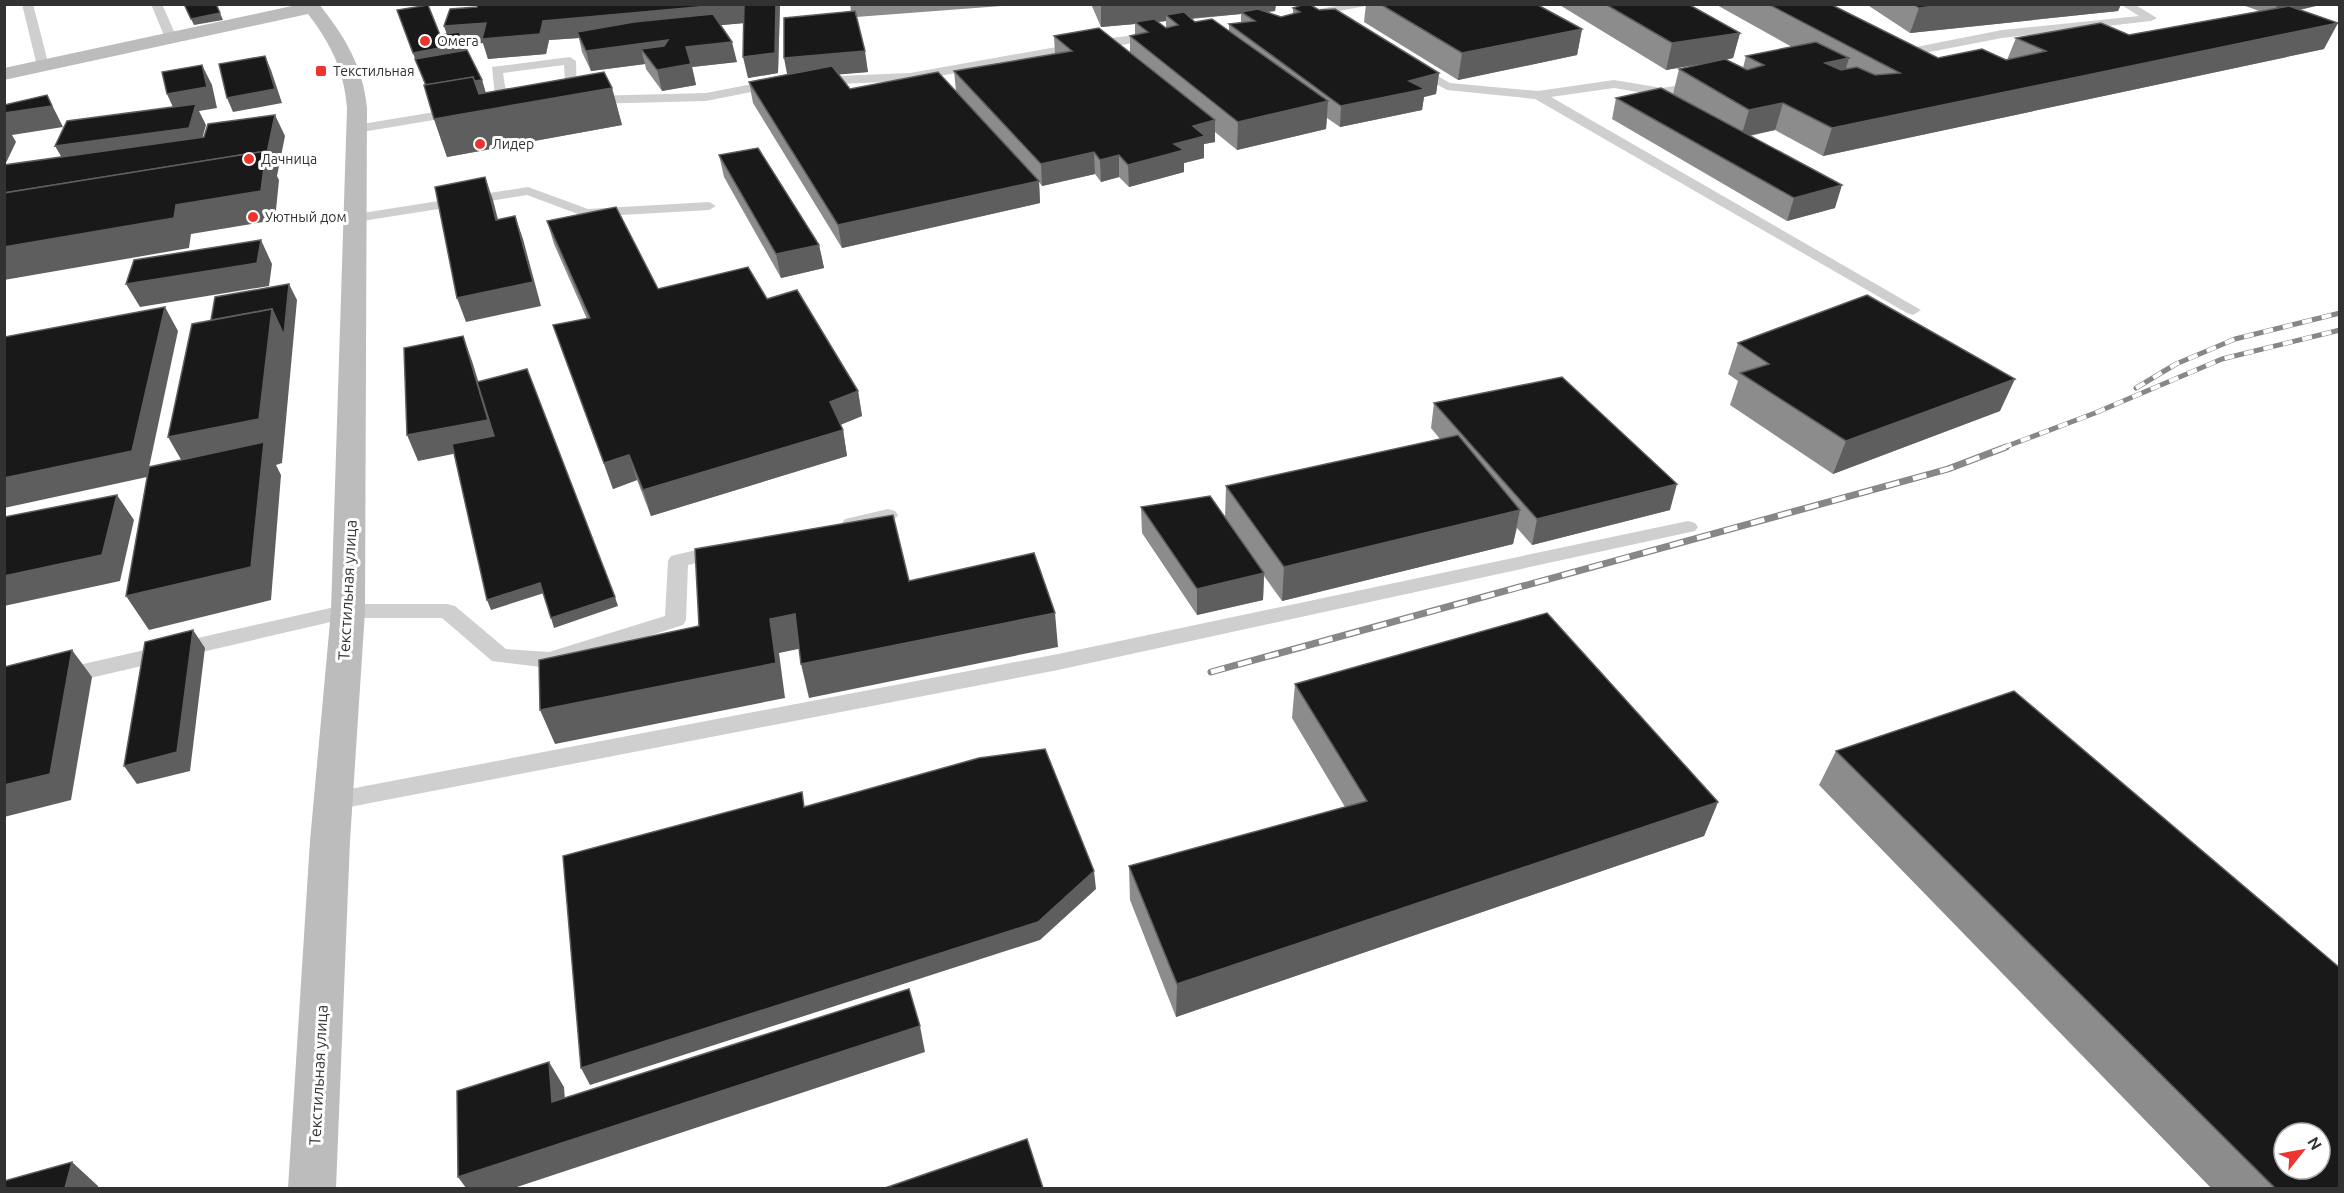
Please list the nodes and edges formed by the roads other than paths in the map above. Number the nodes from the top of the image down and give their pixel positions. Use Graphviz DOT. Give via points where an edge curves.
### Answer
graph roads {
  1 [pos="27,4"];
  2 [pos="156,4"];
  3 [pos="1371,4"];
  4 [pos="2125,4"];
  5 [pos="311,6"];
  6 [pos="1322,12"];
  7 [pos="1290,17"];
  8 [pos="1341,23"];
  9 [pos="1168,34"];
  10 [pos="1884,35"];
  11 [pos="171,38"];
  12 [pos="1399,57"];
  13 [pos="42,66"];
  14 [pos="4,74"];
  15 [pos="1709,82"];
  16 [pos="1538,95"];
  17 [pos="501,105"];
  18 [pos="468,110"];
  19 [pos="356,129"];
  20 [pos="709,206"];
  21 [pos="356,218"];
  22 [pos="1913,310"];
  23 [pos="888,515"];
  24 [pos="1688,526"];
  25 [pos="830,528"];
  26 [pos="736,548"];
  27 [pos="348,611"];
  28 [pos="4,690"];
  29 [pos="334,801"];
  30 [pos="312,1188"];
  1 -- 13 [label="lane"];
  2 -- 11 [label="lane"];
  3 -- 6 [label="lane"];
  4 -- 10 [label="lane" via="2151,18 2002,34 1914,51"];
  5 -- 11 [label="main road"];
  5 -- 19 [label="main road, Текстильная улица" via="337,39 351,65 356,87"];
  6 -- 7 [label="lane"];
  6 -- 8 [label="lane"];
  9 -- 17 [label="lane" via="910,77 769,84 706,97 567,100 570,61 496,69"];
  11 -- 13 [label="main road"];
  12 -- 16 [label="lane" via="1447,86"];
  13 -- 14 [label="main road"];
  15 -- 16 [label="lane" via="1662,92 1614,84"];
  16 -- 22 [label="lane"];
  18 -- 19 [label="lane"];
  19 -- 21 [label="main road, Текстильная улица"];
  20 -- 21 [label="lane" via="586,213 528,191"];
  21 -- 27 [label="main road, Текстильная улица"];
  23 -- 25 [label="lane"];
  24 -- 29 [label="lane" via="1058,662"];
  26 -- 27 [label="lane" via="678,561 675,620 549,660 500,656 447,611"];
  27 -- 28 [label="lane"];
  27 -- 29 [label="main road, Текстильная улица"];
  29 -- 30 [label="main road, Текстильная улица"];
}
